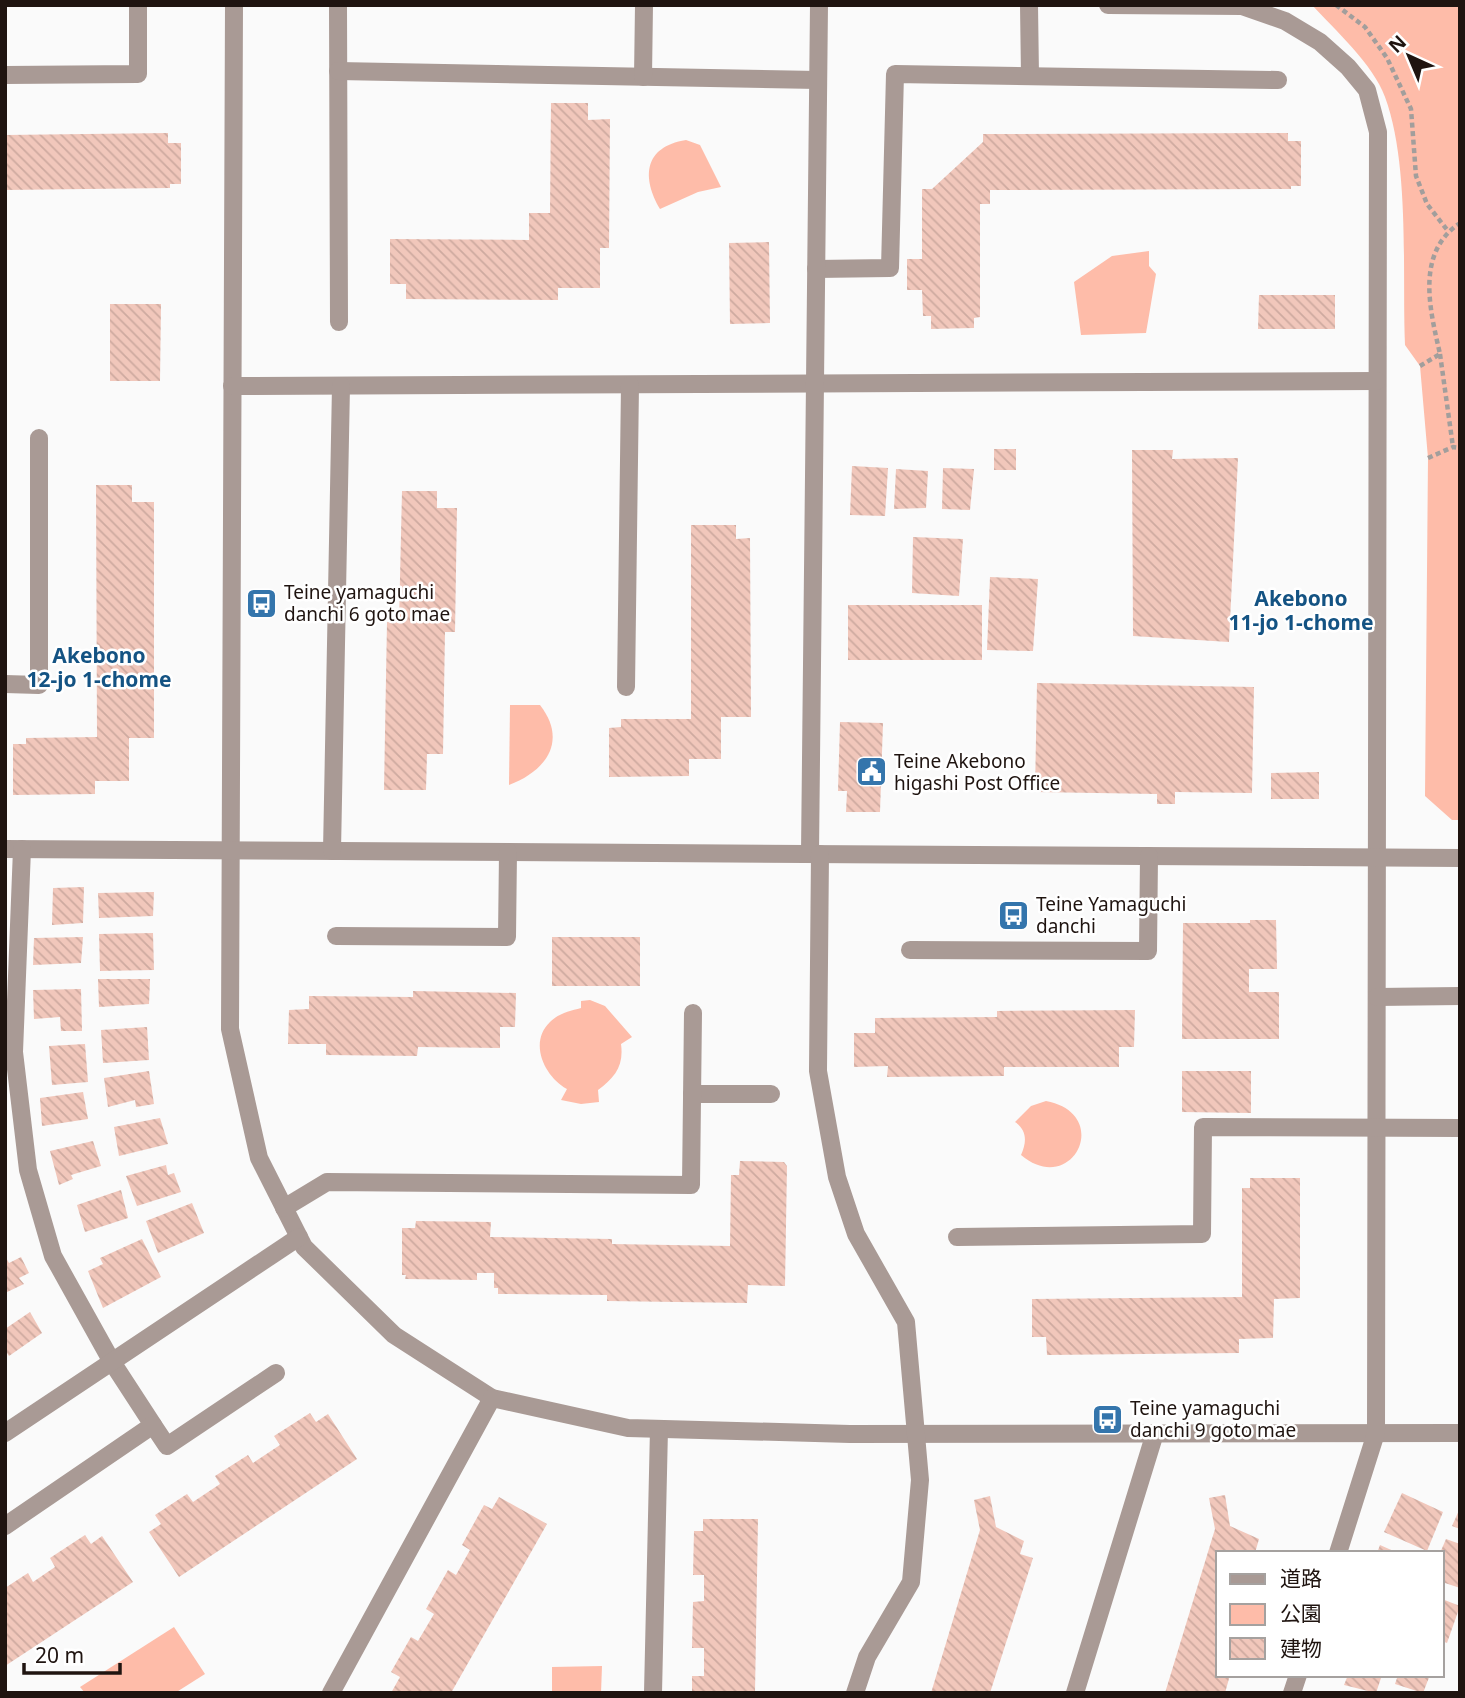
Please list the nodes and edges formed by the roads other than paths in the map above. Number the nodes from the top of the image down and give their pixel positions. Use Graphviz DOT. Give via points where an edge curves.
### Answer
graph roads {
  1 [pos="138,5"];
  2 [pos="234,5"];
  3 [pos="338,5"];
  4 [pos="644,5"];
  5 [pos="819,5"];
  6 [pos="1029,5"];
  7 [pos="1108,5"];
  8 [pos="338,71"];
  9 [pos="5,75"];
  10 [pos="1030,76"];
  11 [pos="643,77"];
  12 [pos="818,80"];
  13 [pos="1278,80"];
  14 [pos="816,269"];
  15 [pos="339,322"];
  16 [pos="1377,381"];
  17 [pos="630,384"];
  18 [pos="815,384"];
  19 [pos="232,386"];
  20 [pos="341,386"];
  21 [pos="40,438"];
  22 [pos="5,684"];
  23 [pos="626,687"];
  24 [pos="13,849"];
  25 [pos="230,850"];
  26 [pos="332,851"];
  27 [pos="508,852"];
  28 [pos="815,853"];
  29 [pos="1149,856"];
  30 [pos="1377,857"];
  31 [pos="1460,858"];
  32 [pos="336,936"];
  33 [pos="911,950"];
  34 [pos="1460,996"];
  35 [pos="1377,997"];
  36 [pos="693,1013"];
  37 [pos="692,1094"];
  38 [pos="771,1094"];
  39 [pos="1460,1128"];
  40 [pos="1377,1130"];
  41 [pos="284,1208"];
  42 [pos="299,1237"];
  43 [pos="957,1237"];
  44 [pos="112,1362"];
  45 [pos="276,1373"];
  46 [pos="492,1398"];
  47 [pos="153,1425"];
  48 [pos="659,1429"];
  49 [pos="5,1433"];
  50 [pos="1155,1433"];
  51 [pos="1377,1433"];
  52 [pos="1460,1433"];
  53 [pos="916,1434"];
  54 [pos="5,1526"];
  55 [pos="1339,1551"];
  56 [pos="331,1693"];
  57 [pos="653,1693"];
  58 [pos="855,1693"];
  59 [pos="1075,1693"];
  1 -- 9 [label="street" via="138,74"];
  2 -- 19 [label="street"];
  3 -- 8 [label="street"];
  4 -- 11 [label="street"];
  5 -- 12 [label="street"];
  6 -- 10 [label="street"];
  7 -- 16 [label="street" via="1242,6 1286,22 1320,42 1367,90 1378,132"];
  8 -- 11 [label="street"];
  8 -- 15 [label="street"];
  10 -- 13 [label="street"];
  10 -- 14 [label="street" via="895,74 890,268"];
  11 -- 12 [label="street"];
  12 -- 14 [label="street"];
  14 -- 18 [label="street"];
  16 -- 18 [label="street"];
  16 -- 30 [label="street"];
  17 -- 18 [label="street"];
  17 -- 20 [label="street"];
  17 -- 23 [label="street"];
  18 -- 28 [label="street"];
  19 -- 20 [label="street"];
  19 -- 25 [label="street"];
  20 -- 26 [label="street"];
  21 -- 22 [label="street" via="39,685"];
  24 -- 25 [label="street"];
  24 -- 44 [label="street" via="14,1052 28,1170 53,1256"];
  25 -- 26 [label="street"];
  25 -- 41 [label="street" via="230,1029 259,1158"];
  26 -- 27 [label="street"];
  27 -- 28 [label="street"];
  27 -- 32 [label="street" via="507,937"];
  28 -- 29 [label="street"];
  28 -- 53 [label="street" via="818,1071 837,1177 856,1234 906,1322"];
  29 -- 30 [label="street"];
  29 -- 33 [label="street" via="1148,951"];
  30 -- 31 [label="street"];
  30 -- 35 [label="street"];
  34 -- 35 [label="street"];
  35 -- 40 [label="street"];
  36 -- 37 [label="street"];
  37 -- 38 [label="street"];
  37 -- 41 [label="street" via="691,1185 327,1182"];
  39 -- 40 [label="street"];
  40 -- 43 [label="street" via="1203,1127 1202,1234"];
  40 -- 51 [label="street"];
  41 -- 42 [label="street"];
  42 -- 44 [label="street"];
  42 -- 46 [label="street" via="394,1335"];
  44 -- 47 [label="street"];
  44 -- 49 [label="street"];
  45 -- 47 [label="street" via="167,1446"];
  46 -- 48 [label="street" via="628,1428"];
  46 -- 56 [label="street"];
  47 -- 54 [label="street"];
  48 -- 53 [label="street"];
  48 -- 57 [label="street"];
  50 -- 51 [label="street"];
  50 -- 53 [label="street"];
  50 -- 59 [label="street"];
  51 -- 52 [label="street"];
  51 -- 55 [label="street"];
  53 -- 58 [label="street" via="920,1479 911,1582 867,1657"];
}
